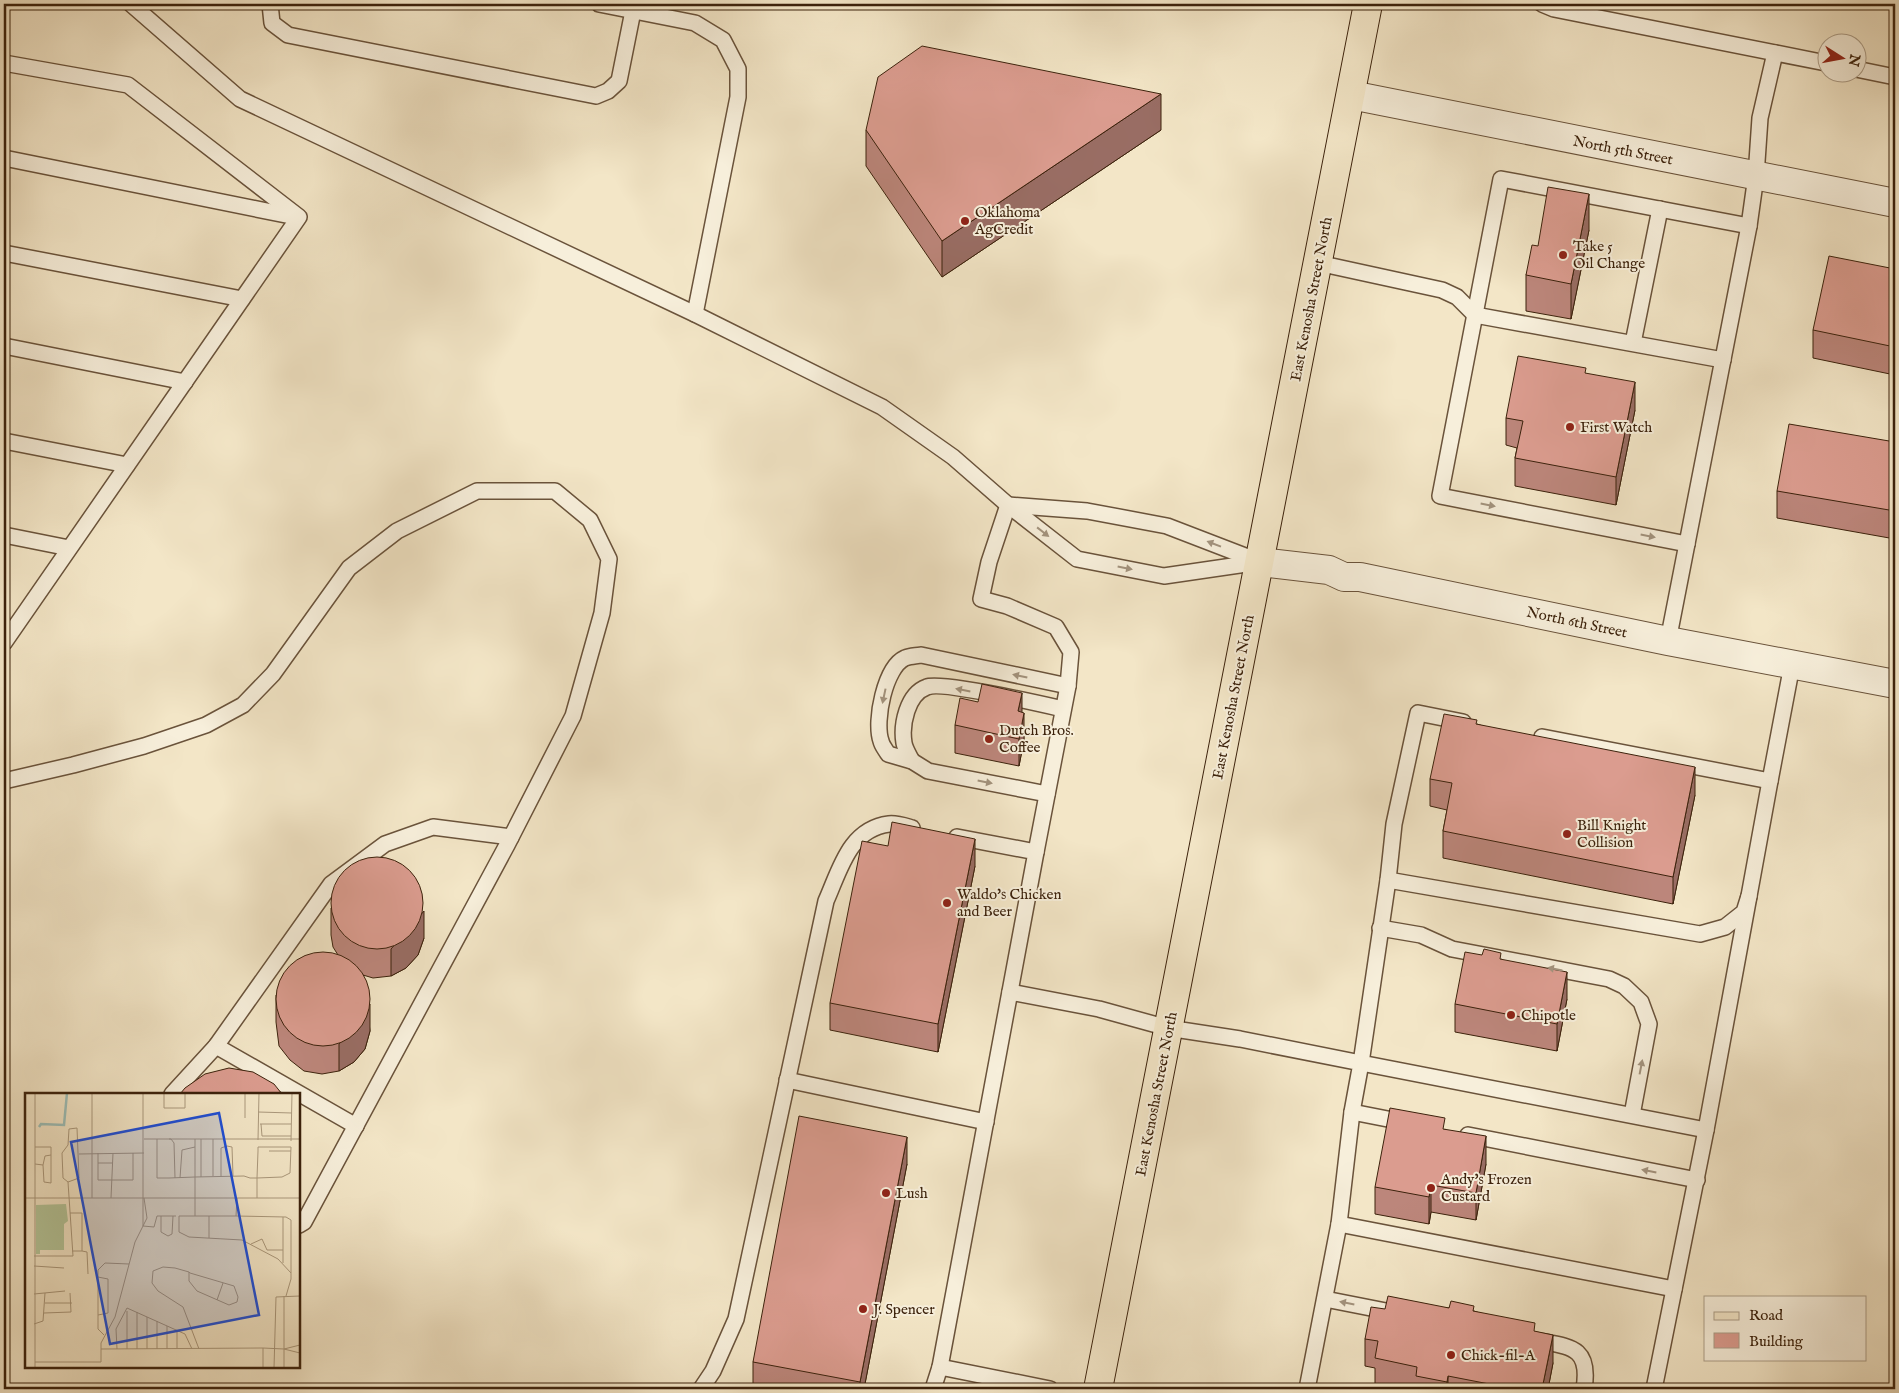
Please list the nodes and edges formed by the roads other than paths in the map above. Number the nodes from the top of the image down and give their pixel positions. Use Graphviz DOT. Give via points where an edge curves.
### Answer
graph roads {
  1 [pos="132,4"];
  2 [pos="270,4"];
  3 [pos="599,4"];
  4 [pos="1368,4"];
  5 [pos="1542,4"];
  6 [pos="632,11"];
  7 [pos="1775,53"];
  8 [pos="1816,61"];
  9 [pos="4,62"];
  10 [pos="1866,71"];
  11 [pos="1895,77"];
  12 [pos="1351,96"];
  13 [pos="4,158"];
  14 [pos="1756,176"];
  15 [pos="1895,203"];
  16 [pos="1660,209"];
  17 [pos="299,217"];
  18 [pos="1749,226"];
  19 [pos="4,253"];
  20 [pos="1318,264"];
  21 [pos="242,299"];
  22 [pos="695,314"];
  23 [pos="1475,314"];
  24 [pos="1633,343"];
  25 [pos="4,346"];
  26 [pos="1723,360"];
  27 [pos="185,382"];
  28 [pos="4,440"];
  29 [pos="127,465"];
  30 [pos="1008,505"];
  31 [pos="4,535"];
  32 [pos="1687,544"];
  33 [pos="69,548"];
  34 [pos="1260,562"];
  35 [pos="9,627"];
  36 [pos="1668,642"];
  37 [pos="4,643"];
  38 [pos="1792,665"];
  39 [pos="1895,684"];
  40 [pos="1068,686"];
  41 [pos="1063,708"];
  42 [pos="1476,724"];
  43 [pos="1525,734"];
  44 [pos="912,761"];
  45 [pos="4,781"];
  46 [pos="1770,781"];
  47 [pos="1047,794"];
  48 [pos="511,837"];
  49 [pos="1036,852"];
  50 [pos="1388,880"];
  51 [pos="1749,896"];
  52 [pos="1380,928"];
  53 [pos="1010,992"];
  54 [pos="1168,1028"];
  55 [pos="216,1046"];
  56 [pos="1361,1063"];
  57 [pos="788,1080"];
  58 [pos="173,1093"];
  59 [pos="298,1093"];
  60 [pos="300,1094"];
  61 [pos="1352,1112"];
  62 [pos="1632,1115"];
  63 [pos="986,1122"];
  64 [pos="1419,1125"];
  65 [pos="356,1126"];
  66 [pos="1706,1130"];
  67 [pos="1457,1133"];
  68 [pos="1697,1180"];
  69 [pos="300,1224"];
  70 [pos="1339,1224"];
  71 [pos="1674,1288"];
  72 [pos="1325,1299"];
  73 [pos="1410,1316"];
  74 [pos="1524,1338"];
  75 [pos="940,1367"];
  76 [pos="701,1389"];
  77 [pos="933,1389"];
  78 [pos="1050,1389"];
  79 [pos="1098,1389"];
  80 [pos="1307,1389"];
  81 [pos="1584,1389"];
  82 [pos="1654,1389"];
  1 -- 22 [label="lane" via="240,98"];
  2 -- 6 [label="lane" via="272,23 288,35 596,96 619,81"];
  3 -- 6 [label="lane"];
  4 -- 12 [label="main road, East Kenosha Street North"];
  5 -- 7 [label="lane"];
  6 -- 22 [label="lane" via="695,23 723,40 738,69 738,97"];
  7 -- 8 [label="lane"];
  7 -- 14 [label="lane" via="1760,118"];
  9 -- 17 [label="lane" via="128,85"];
  10 -- 11 [label="lane"];
  12 -- 14 [label="street, North 5th Street"];
  12 -- 20 [label="main road, East Kenosha Street North"];
  13 -- 17 [label="lane"];
  14 -- 15 [label="street, North 5th Street"];
  14 -- 18 [label="lane"];
  16 -- 18 [label="lane"];
  16 -- 23 [label="lane" via="1501,180"];
  16 -- 24 [label="lane"];
  17 -- 21 [label="lane"];
  18 -- 26 [label="lane"];
  19 -- 21 [label="lane"];
  20 -- 23 [label="lane" via="1442,290 1457,297"];
  20 -- 34 [label="main road, East Kenosha Street North"];
  21 -- 27 [label="lane"];
  22 -- 30 [label="lane" via="882,407 952,457"];
  23 -- 24 [label="lane"];
  23 -- 32 [label="lane, one-way" via="1440,496"];
  24 -- 26 [label="lane"];
  25 -- 27 [label="lane"];
  26 -- 32 [label="lane"];
  27 -- 29 [label="lane"];
  28 -- 29 [label="lane"];
  29 -- 33 [label="lane"];
  34 -- 30 [label="lane, one-way" via="1167,526 1087,510"];
  30 -- 34 [label="lane, one-way" via="1077,559 1164,576"];
  30 -- 40 [label="lane" via="989,562 981,599 1007,606 1056,627 1071,652"];
  31 -- 33 [label="lane"];
  32 -- 36 [label="lane"];
  33 -- 35 [label="lane"];
  34 -- 36 [label="street, North 6th Street" via="1329,570 1344,577 1360,577"];
  34 -- 54 [label="main road, East Kenosha Street North"];
  35 -- 37 [label="lane"];
  36 -- 38 [label="street, North 6th Street"];
  38 -- 39 [label="street, North 6th Street"];
  38 -- 46 [label="lane"];
  40 -- 41 [label="lane"];
  40 -- 44 [label="lane, one-way" via="921,656 905,658 887,678 879,731 888,754"];
  41 -- 44 [label="lane, one-way" via="950,687 928,686 915,696 904,723 904,744"];
  41 -- 47 [label="lane"];
  42 -- 50 [label="lane" via="1418,713 1394,824"];
  43 -- 46 [label="lane"];
  44 -- 47 [label="lane, one-way" via="928,771"];
  45 -- 48 [label="lane" via="144,746 206,725 243,705 273,674 349,568 396,531 477,491 555,490 590,520 609,559 608,568 602,614 573,716"];
  46 -- 51 [label="lane"];
  47 -- 49 [label="lane"];
  48 -- 55 [label="lane" via="433,827 385,844 331,884"];
  48 -- 65 [label="lane"];
  49 -- 53 [label="lane"];
  49 -- 57 [label="lane" via="890,823 863,833 848,850 826,901"];
  50 -- 51 [label="lane" via="1700,934 1725,927 1744,912"];
  50 -- 52 [label="lane"];
  51 -- 66 [label="lane"];
  52 -- 56 [label="lane"];
  62 -- 52 [label="lane, one-way" via="1649,1024 1642,1002 1624,986 1609,979 1452,949 1421,935"];
  53 -- 54 [label="lane" via="1099,1009"];
  53 -- 63 [label="lane"];
  54 -- 56 [label="lane"];
  54 -- 79 [label="main road, East Kenosha Street North"];
  55 -- 58 [label="lane"];
  55 -- 59 [label="lane"];
  56 -- 61 [label="lane"];
  56 -- 62 [label="lane"];
  57 -- 63 [label="lane"];
  57 -- 76 [label="lane" via="736,1319 713,1371"];
  60 -- 65 [label="lane"];
  61 -- 64 [label="lane"];
  61 -- 70 [label="lane"];
  62 -- 66 [label="lane"];
  63 -- 75 [label="lane"];
  65 -- 69 [label="lane"];
  66 -- 68 [label="lane"];
  68 -- 67 [label="lane, one-way"];
  68 -- 71 [label="lane"];
  70 -- 71 [label="lane"];
  70 -- 72 [label="lane"];
  71 -- 82 [label="lane"];
  73 -- 72 [label="lane, one-way"];
  72 -- 80 [label="lane"];
  74 -- 81 [label="lane" via="1572,1347 1583,1360 1587,1372"];
  75 -- 77 [label="lane"];
  75 -- 78 [label="lane"];
}
